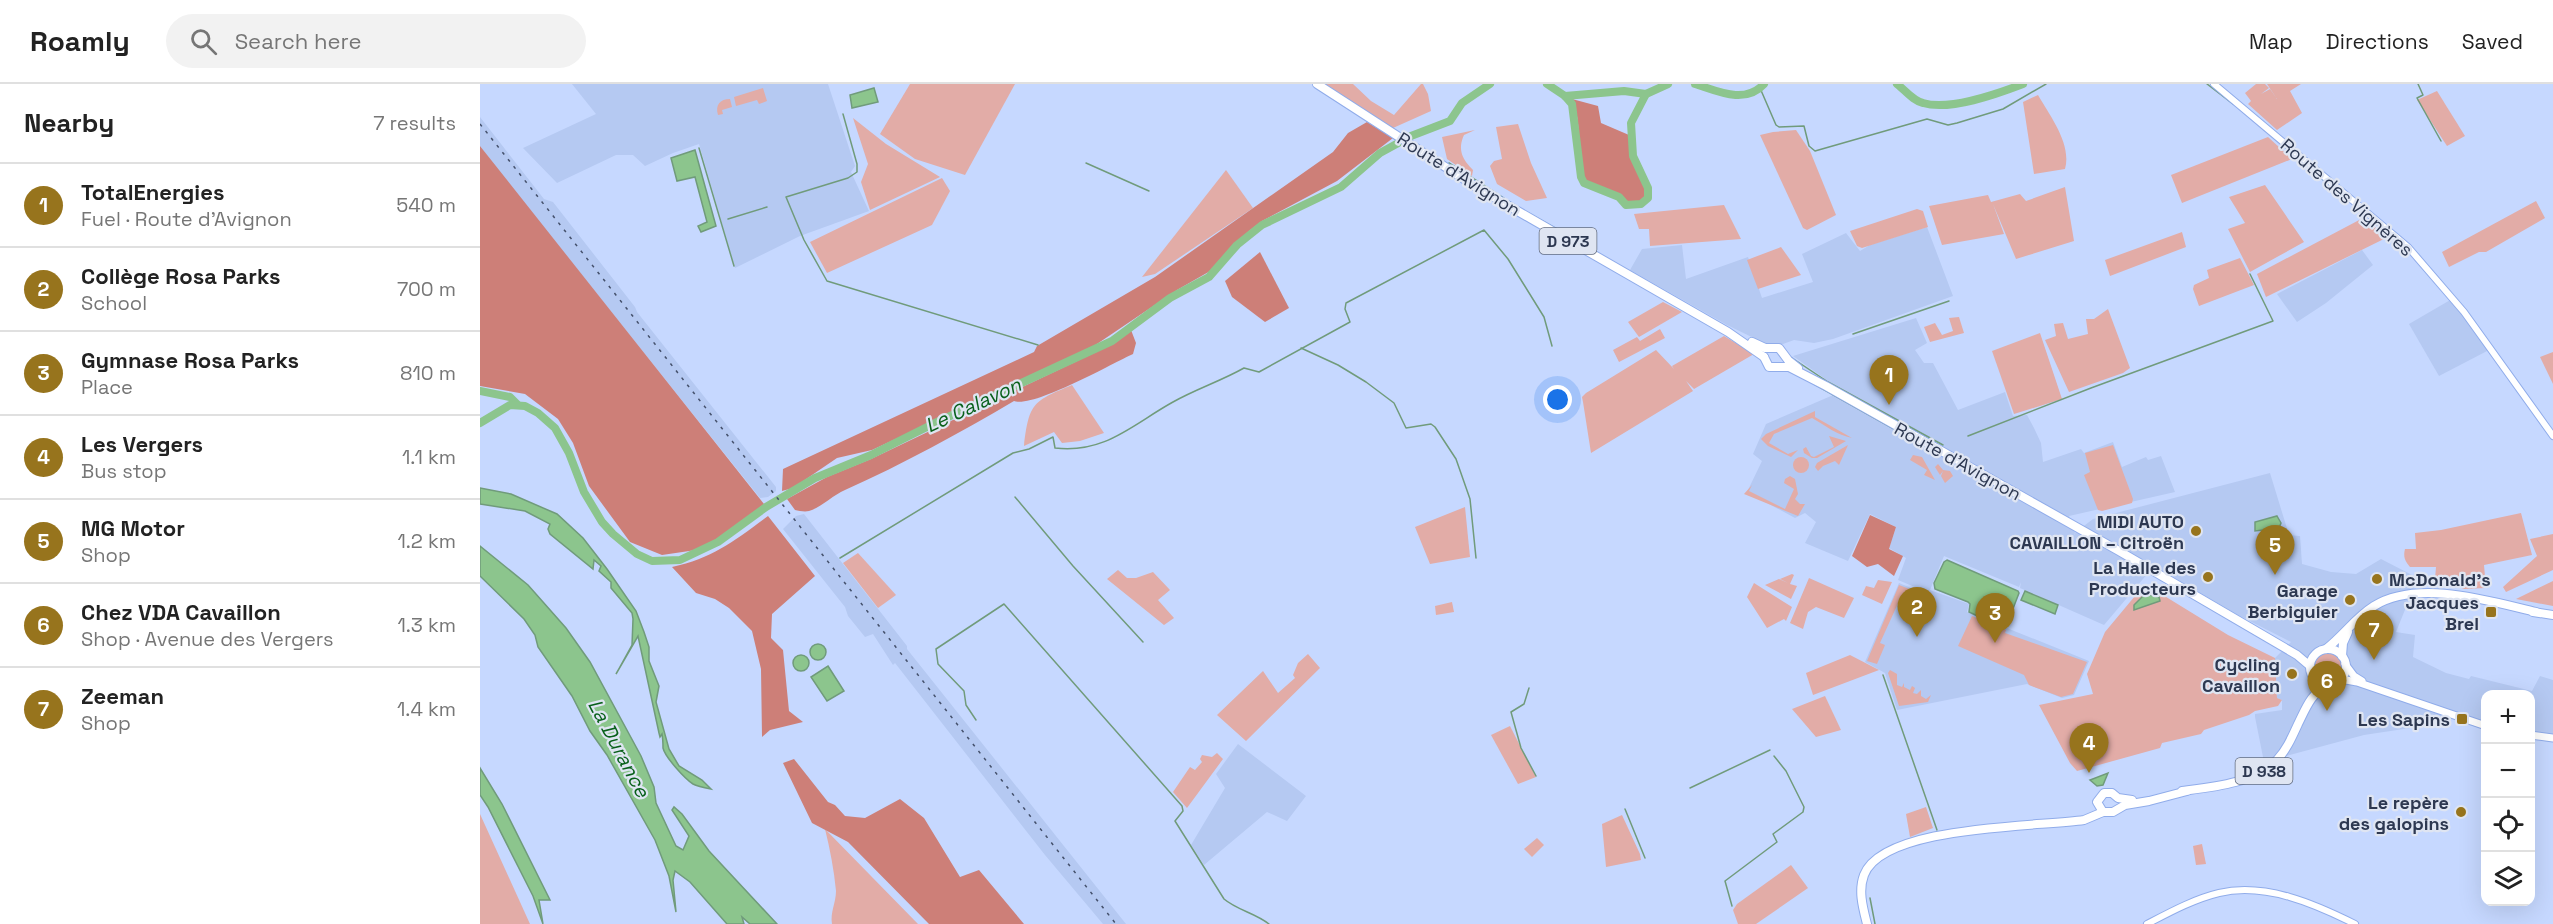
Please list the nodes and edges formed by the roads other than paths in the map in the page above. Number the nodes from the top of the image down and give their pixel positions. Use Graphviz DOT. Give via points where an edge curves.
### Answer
graph roads {
  1 [pos="1317,84"];
  2 [pos="2214,84"];
  3 [pos="1728,332"];
  4 [pos="1770,349"];
  5 [pos="1764,357"];
  6 [pos="1785,357"];
  7 [pos="1780,367"];
  8 [pos="1826,386"];
  9 [pos="2553,436"];
  10 [pos="2553,615"];
  11 [pos="2356,621"];
  12 [pos="2263,634"];
  13 [pos="2323,650"];
  14 [pos="2342,656"];
  15 [pos="2345,664"];
  16 [pos="2310,666"];
  17 [pos="2313,676"];
  18 [pos="2337,682"];
  19 [pos="2328,684"];
  20 [pos="2375,688"];
  21 [pos="2307,706"];
  22 [pos="2481,724"];
  23 [pos="2535,736"];
  24 [pos="2553,738"];
  25 [pos="2187,790"];
  26 [pos="2118,798"];
  27 [pos="2097,805"];
  28 [pos="2117,808"];
  29 [pos="2103,812"];
  30 [pos="2076,821"];
  31 [pos="1869,921"];
  32 [pos="2147,924"];
  33 [pos="2355,924"];
  1 -- 3 [label="main road, Route d'Avignon / D 973" via="1481,190"];
  2 -- 9 [label="street, Route des Vignères" via="2408,247 2464,312"];
  3 -- 4 [label="main road, Route d'Avignon / D 973"];
  3 -- 5 [label="main road, Route d'Avignon / D 973"];
  4 -- 5 [label="main road"];
  4 -- 6 [label="main road" via="1779,348"];
  5 -- 7 [label="main road" via="1769,367"];
  6 -- 7 [label="main road"];
  6 -- 8 [label="main road, Route d'Avignon"];
  7 -- 8 [label="main road, Route d'Avignon" via="1789,367"];
  8 -- 12 [label="main road, Route d'Avignon"];
  10 -- 11 [label="main road" via="2415,593 2393,597"];
  11 -- 13 [label="main road"];
  11 -- 14 [label="main road" via="2344,638"];
  12 -- 13 [label="main road" via="2306,652"];
  12 -- 16 [label="main road"];
  13 -- 14 [label="main road" via="2333,650"];
  13 -- 16 [label="main road"];
  14 -- 15 [label="main road"];
  15 -- 18 [label="main road" via="2344,674"];
  15 -- 20 [label="main road" via="2354,676"];
  16 -- 17 [label="main road, D 938"];
  17 -- 19 [label="main road"];
  17 -- 21 [label="main road, D 938"];
  18 -- 19 [label="main road"];
  18 -- 20 [label="main road" via="2352,681"];
  19 -- 21 [label="main road, D 938" via="2317,691"];
  20 -- 22 [label="main road"];
  21 -- 25 [label="main road, D 938" via="2288,746 2265,770 2235,781"];
  23 -- 24 [label="main road"];
  25 -- 26 [label="main road, D 938" via="2135,800"];
  25 -- 28 [label="main road, D 938"];
  26 -- 27 [label="main road, D 938" via="2104,793"];
  26 -- 28 [label="main road"];
  27 -- 29 [label="main road"];
  27 -- 30 [label="main road, D 938"];
  28 -- 29 [label="main road, D 938"];
  29 -- 30 [label="main road, D 938"];
  30 -- 31 [label="main road, D 938" via="1954,833 1918,840 1881,854 1866,870 1861,894"];
  32 -- 33 [label="street" via="2205,897 2247,890 2287,897"];
}
